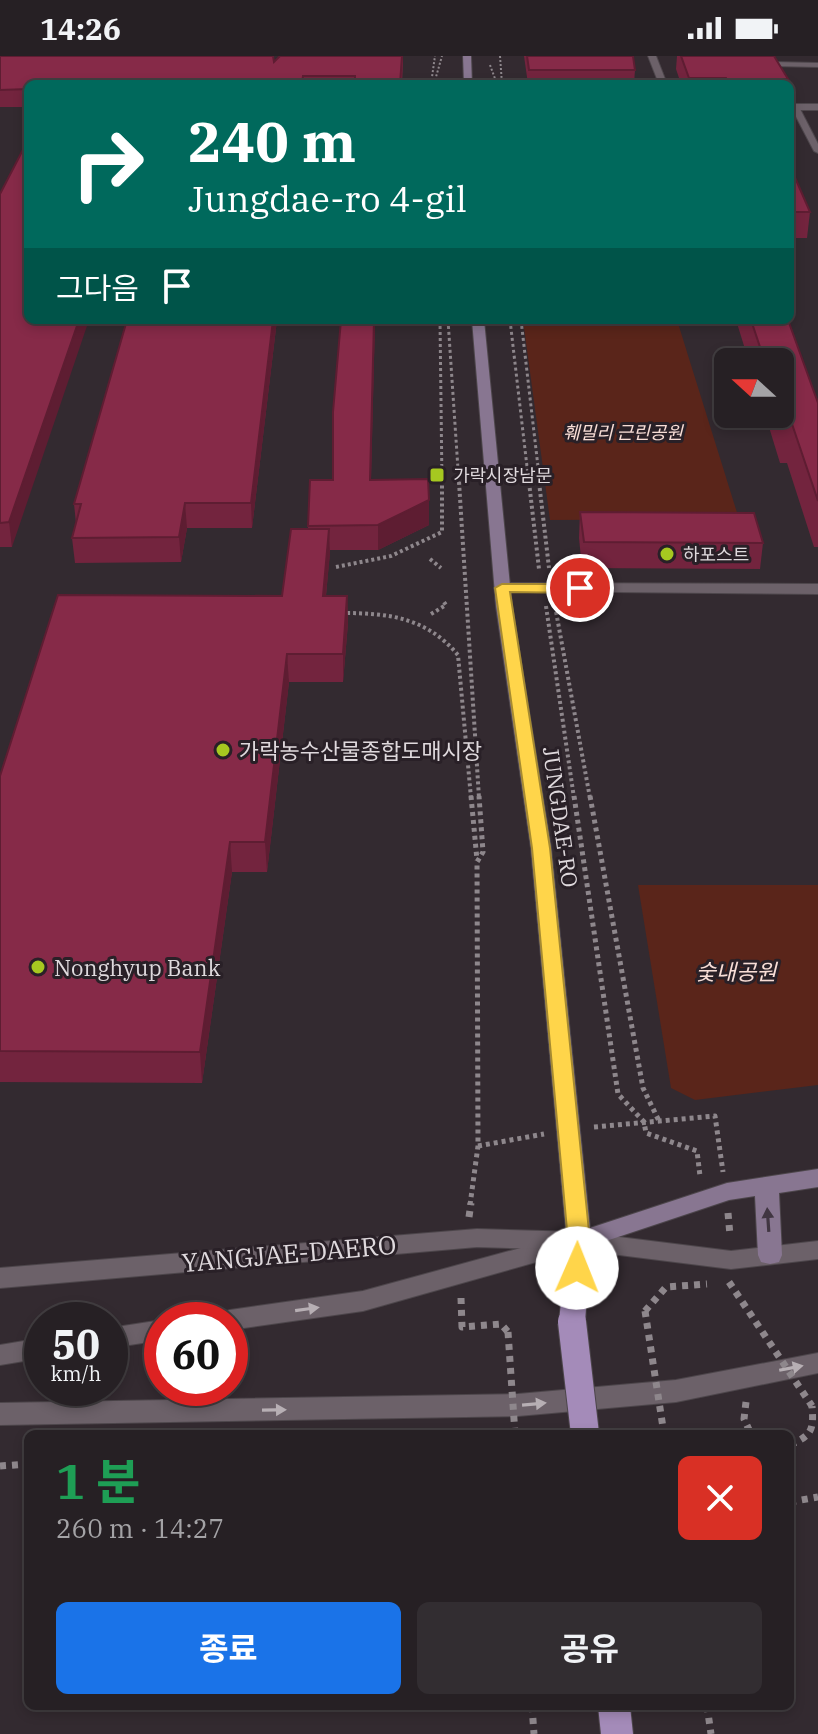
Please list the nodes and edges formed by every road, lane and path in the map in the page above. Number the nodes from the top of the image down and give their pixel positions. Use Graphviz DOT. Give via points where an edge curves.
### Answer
graph roads {
  1 [pos="435,56"];
  2 [pos="442,56"];
  3 [pos="467,56"];
  4 [pos="489,56"];
  5 [pos="500,56"];
  6 [pos="652,56"];
  7 [pos="722,56"];
  8 [pos="818,65"];
  9 [pos="433,80"];
  10 [pos="434,80"];
  11 [pos="468,80"];
  12 [pos="496,80"];
  13 [pos="502,80"];
  14 [pos="661,80"];
  15 [pos="794,107"];
  16 [pos="818,107"];
  17 [pos="794,110"];
  18 [pos="818,151"];
  19 [pos="440,324"];
  20 [pos="448,324"];
  21 [pos="478,324"];
  22 [pos="511,324"];
  23 [pos="521,324"];
  24 [pos="430,559"];
  25 [pos="336,567"];
  26 [pos="441,568"];
  27 [pos="502,588"];
  28 [pos="548,588"];
  29 [pos="818,589"];
  30 [pos="444,602"];
  31 [pos="336,613"];
  32 [pos="431,614"];
  33 [pos="477,862"];
  34 [pos="659,1121"];
  35 [pos="644,1122"];
  36 [pos="568,1129"];
  37 [pos="818,1178"];
  38 [pos="766,1184"];
  39 [pos="727,1192"];
  40 [pos="702,1200"];
  41 [pos="579,1241"];
  42 [pos="818,1250"];
  43 [pos="770,1255"];
  44 [pos="730,1271"];
  45 [pos="0,1278"];
  46 [pos="248,1317"];
  47 [pos="462,1327"];
  48 [pos="24,1351"];
  49 [pos="0,1355"];
  50 [pos="818,1363"];
  51 [pos="0,1414"];
  52 [pos="515,1430"];
  53 [pos="585,1430"];
  54 [pos="663,1430"];
  55 [pos="794,1443"];
  56 [pos="24,1464"];
  57 [pos="0,1466"];
  58 [pos="818,1497"];
  59 [pos="794,1501"];
  60 [pos="532,1710"];
  61 [pos="614,1710"];
  62 [pos="708,1710"];
  63 [pos="534,1734"];
  64 [pos="617,1734"];
  65 [pos="711,1734"];
  1 -- 9 [label="path"];
  2 -- 10 [label="path"];
  3 -- 11 [label="main road"];
  4 -- 12 [label="path"];
  5 -- 13 [label="path"];
  6 -- 14 [label="street"];
  7 -- 8 [label="lane" via="724,63 741,65"];
  15 -- 16 [label="street"];
  17 -- 18 [label="lane"];
  19 -- 25 [label="path" via="442,532 392,557"];
  20 -- 33 [label="path" via="483,852"];
  21 -- 27 [label="main road, JUNGDAE-RO"];
  22 -- 28 [label="path"];
  23 -- 28 [label="path"];
  24 -- 26 [label="path"];
  27 -- 28 [label="street"];
  27 -- 36 [label="main road, JUNGDAE-RO" via="541,848"];
  28 -- 29 [label="street"];
  28 -- 34 [label="path" via="643,1088"];
  28 -- 35 [label="path" via="618,1094"];
  30 -- 32 [label="path"];
  31 -- 33 [label="path" via="417,621 444,635 458,655"];
  33 -- 36 [label="path" via="478,1146"];
  34 -- 35 [label="path"];
  34 -- 39 [label="path" via="715,1116"];
  35 -- 36 [label="path"];
  35 -- 40 [label="path" via="646,1133 697,1151"];
  36 -- 41 [label="main road, JUNGDAE-RO"];
  37 -- 38 [label="main road"];
  38 -- 39 [label="main road"];
  43 -- 38 [label="main road, one-way"];
  39 -- 40 [label="main road"];
  39 -- 44 [label="path"];
  40 -- 41 [label="main road"];
  41 -- 44 [label="street, YANGJAE-DAERO"];
  41 -- 45 [label="street, YANGJAE-DAERO" via="477,1238"];
  46 -- 41 [label="street, one-way" via="363,1301"];
  41 -- 53 [label="main road, JUNGDAE-RO, bridge" via="572,1322"];
  42 -- 43 [label="street, YANGJAE-DAERO"];
  43 -- 44 [label="street, YANGJAE-DAERO"];
  44 -- 54 [label="path, bridge" via="666,1287 645,1311"];
  44 -- 55 [label="path, bridge" via="812,1406 814,1428"];
  47 -- 52 [label="path, bridge" via="501,1324 508,1332"];
  48 -- 49 [label="street"];
  51 -- 50 [label="street, one-way" via="518,1405 676,1391"];
  56 -- 57 [label="path"];
  58 -- 59 [label="path"];
  60 -- 63 [label="path"];
  61 -- 64 [label="main road"];
  62 -- 65 [label="path"];
}
